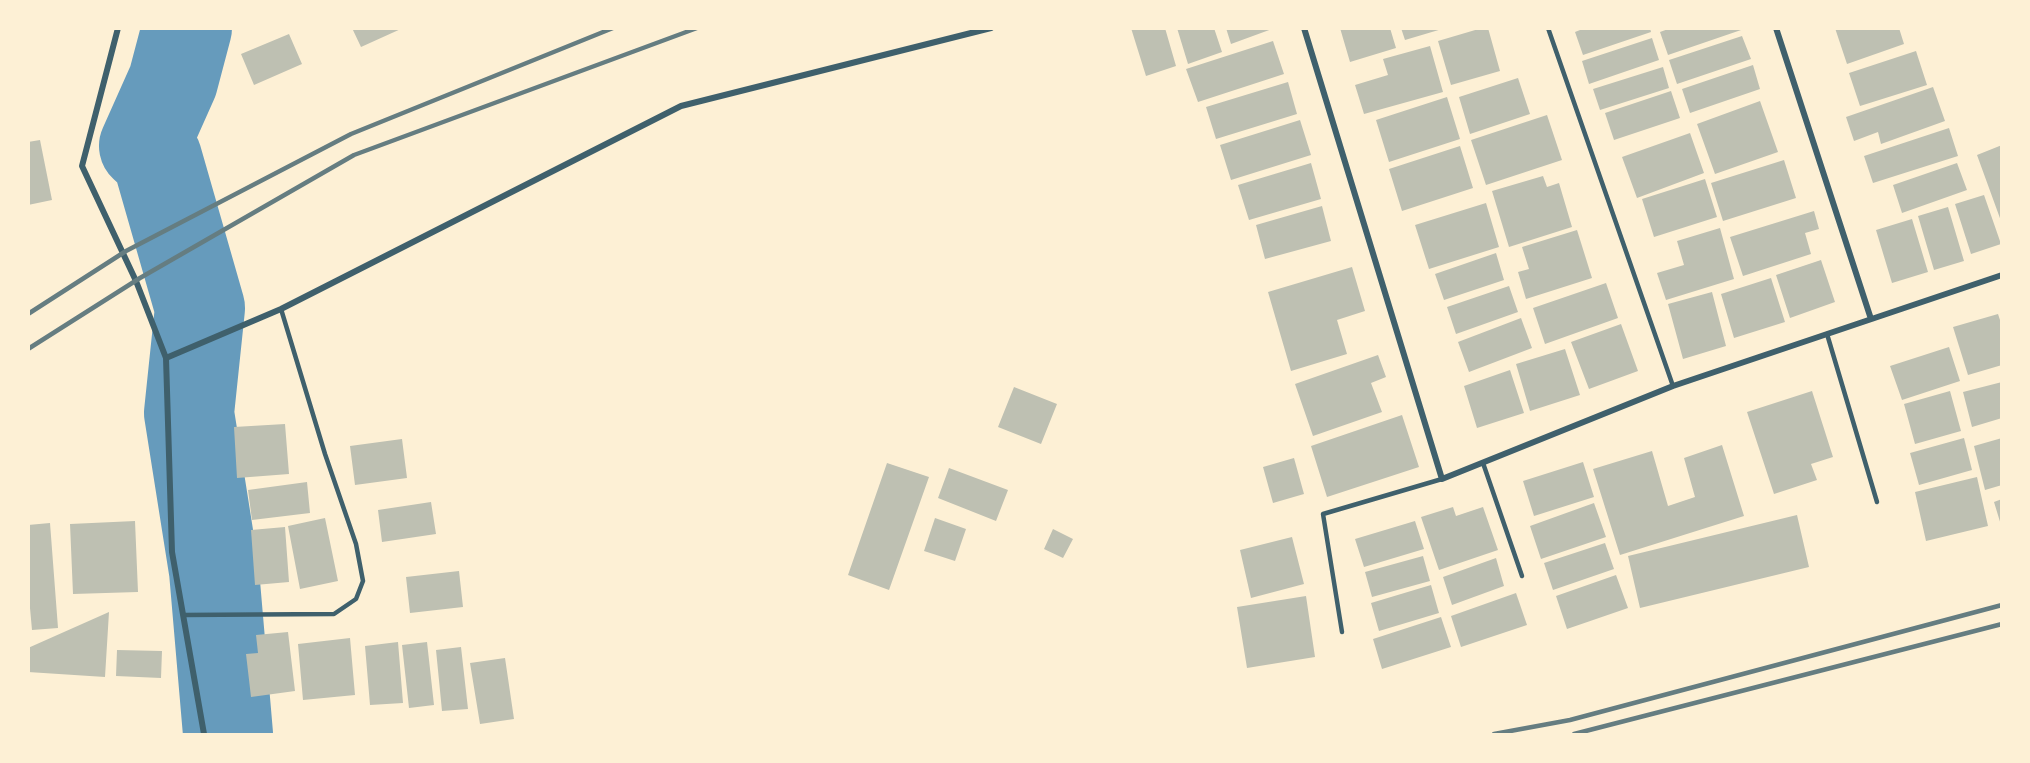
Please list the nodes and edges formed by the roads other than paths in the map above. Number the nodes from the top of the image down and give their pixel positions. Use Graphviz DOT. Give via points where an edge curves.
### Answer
graph roads {
  1 [pos="118,28"];
  2 [pos="991,28"];
  3 [pos="1304,28"];
  4 [pos="1548,28"];
  5 [pos="1776,28"];
  6 [pos="2001,275"];
  7 [pos="279,310"];
  8 [pos="1871,319"];
  9 [pos="1827,334"];
  10 [pos="169,357"];
  11 [pos="1673,386"];
  12 [pos="1483,463"];
  13 [pos="1442,479"];
  14 [pos="1877,502"];
  15 [pos="1522,576"];
  16 [pos="183,615"];
  17 [pos="1342,632"];
  18 [pos="204,735"];
  1 -- 10 [label="street" via="82,166"];
  2 -- 7 [label="street" via="681,106"];
  3 -- 13 [label="street"];
  4 -- 11 [label="lane"];
  5 -- 8 [label="street"];
  6 -- 8 [label="street"];
  7 -- 10 [label="street"];
  7 -- 16 [label="lane" via="356,544 363,581 356,599 334,614"];
  8 -- 9 [label="street"];
  9 -- 11 [label="street"];
  9 -- 14 [label="lane"];
  10 -- 16 [label="street" via="172,552"];
  11 -- 12 [label="street"];
  12 -- 13 [label="street"];
  12 -- 15 [label="lane"];
  13 -- 17 [label="lane" via="1323,514"];
  16 -- 18 [label="street"];
}
